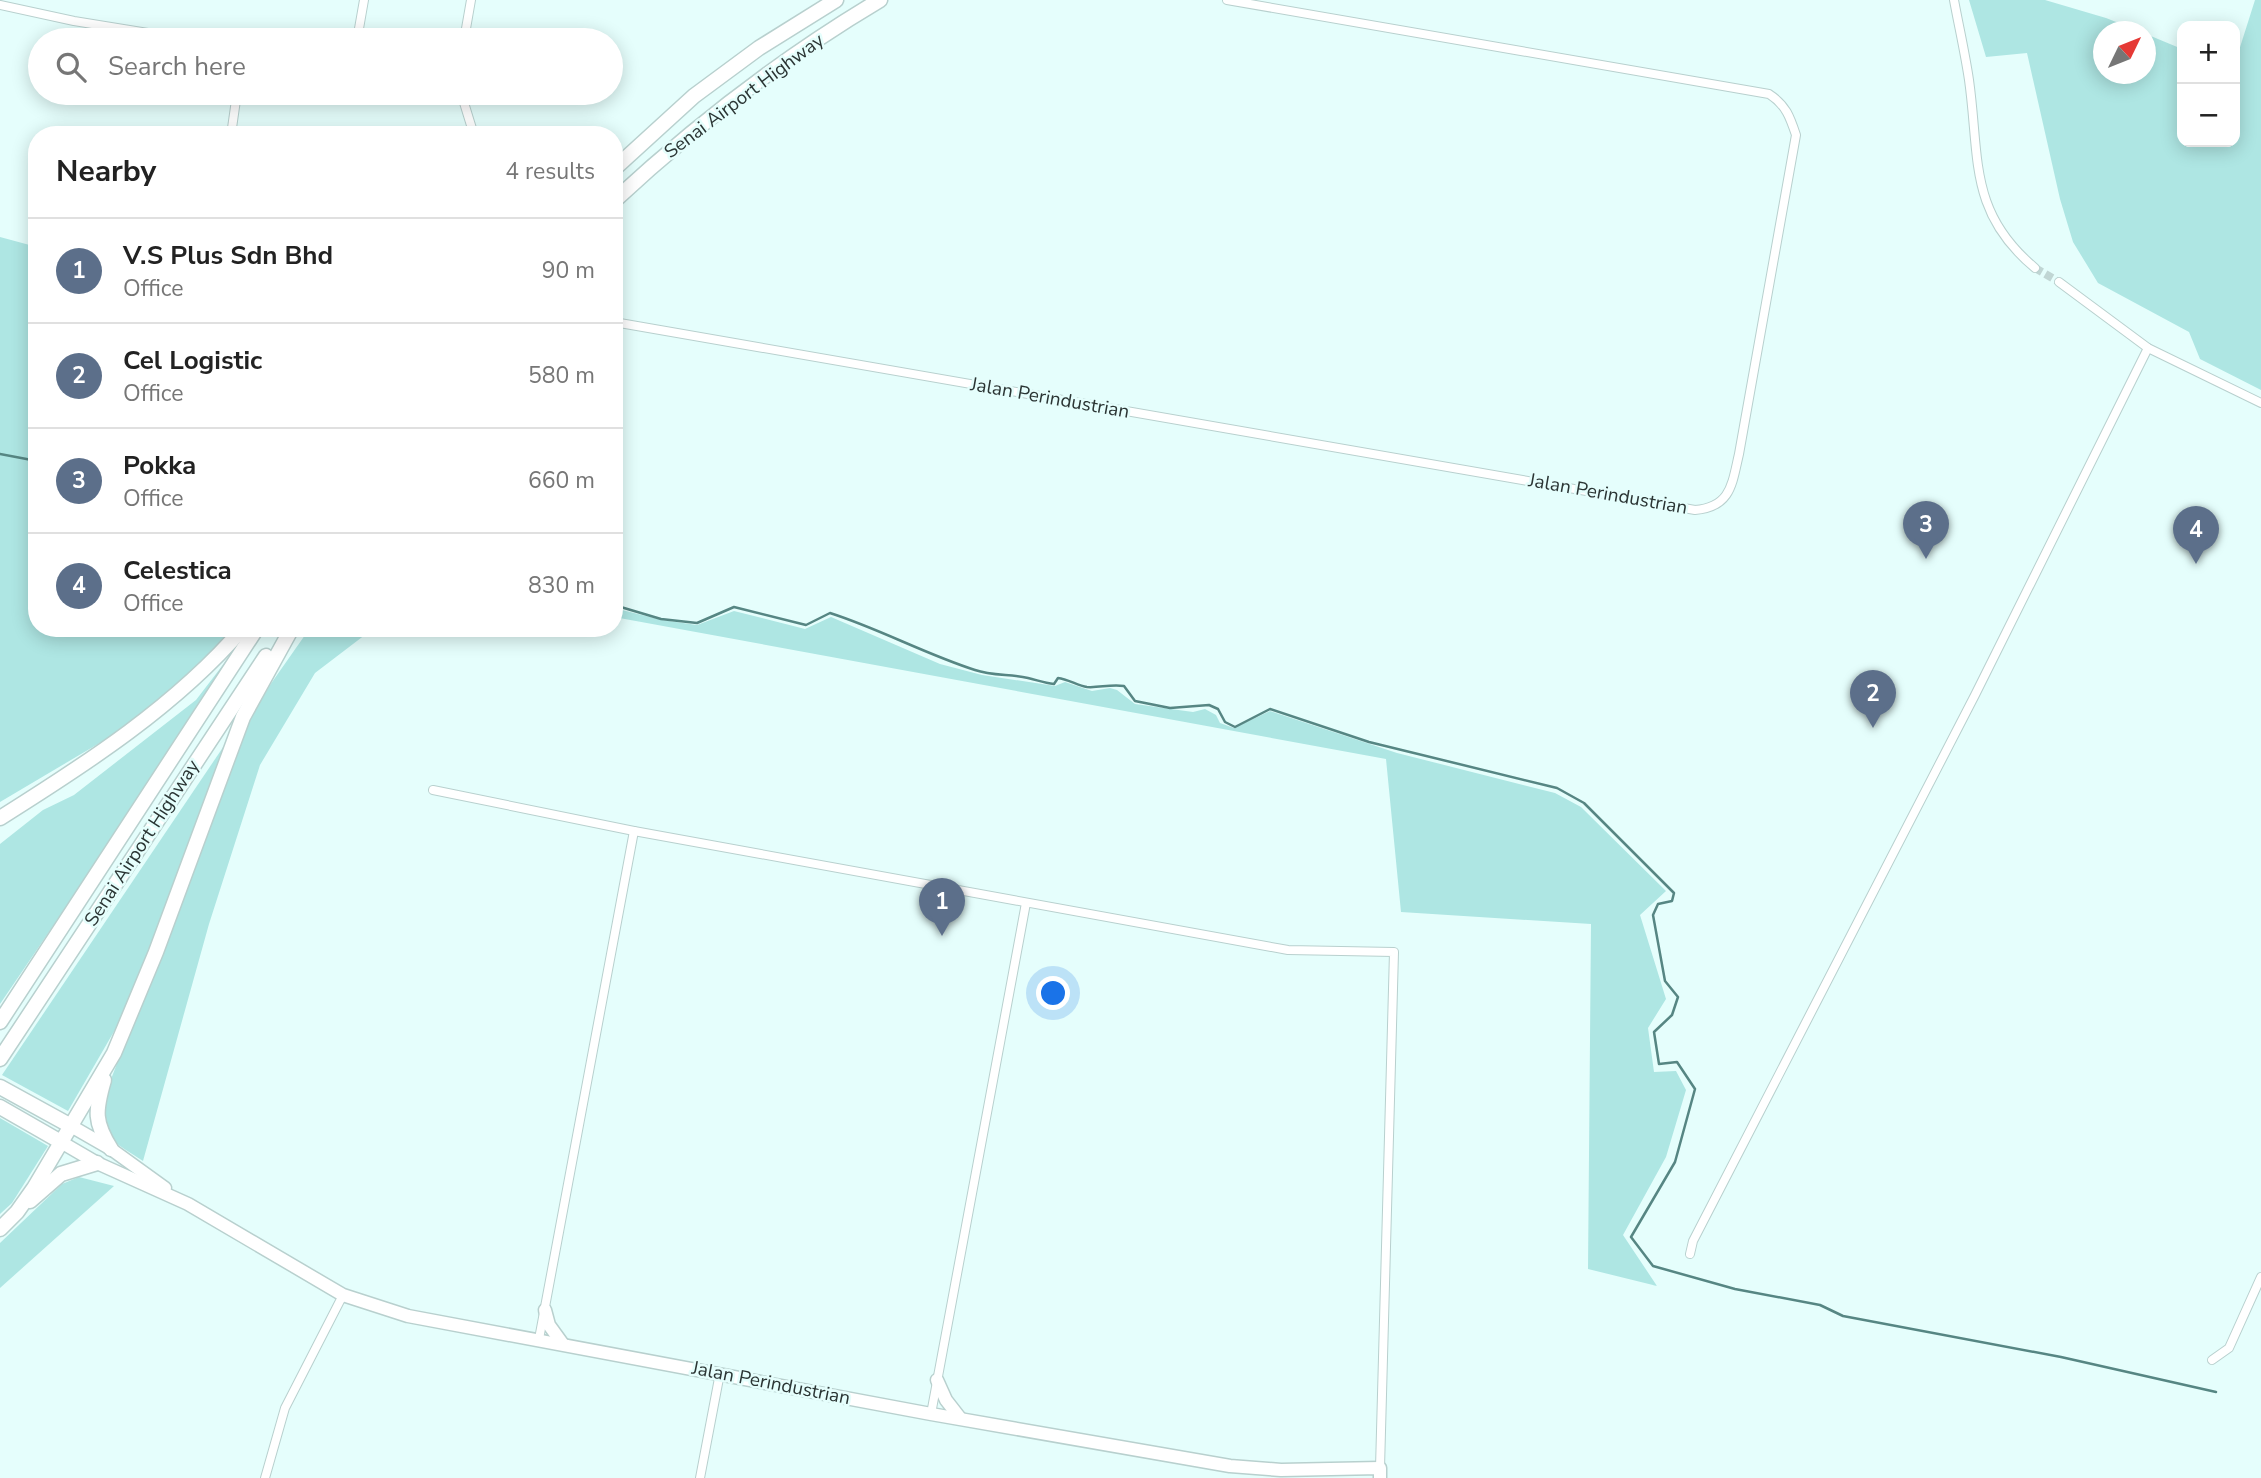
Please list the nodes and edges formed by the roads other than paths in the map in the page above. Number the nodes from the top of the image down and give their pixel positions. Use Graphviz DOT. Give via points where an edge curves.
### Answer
graph roads {
  1 [pos="32,0"];
  2 [pos="363,0"];
  3 [pos="471,0"];
  4 [pos="836,0"];
  5 [pos="880,0"];
  6 [pos="1227,0"];
  7 [pos="1954,0"];
  8 [pos="0,5"];
  9 [pos="31,10"];
  10 [pos="117,28"];
  11 [pos="359,28"];
  12 [pos="466,28"];
  13 [pos="235,105"];
  14 [pos="465,105"];
  15 [pos="232,126"];
  16 [pos="471,126"];
  17 [pos="623,161"];
  18 [pos="623,193"];
  19 [pos="2035,268"];
  20 [pos="2059,282"];
  21 [pos="623,324"];
  22 [pos="2148,348"];
  23 [pos="2261,403"];
  24 [pos="235,637"];
  25 [pos="251,637"];
  26 [pos="278,637"];
  27 [pos="287,637"];
  28 [pos="433,790"];
  29 [pos="4,816"];
  30 [pos="634,831"];
  31 [pos="1026,903"];
  32 [pos="0,1022"];
  33 [pos="114,1053"];
  34 [pos="0,1059"];
  35 [pos="0,1087"];
  36 [pos="0,1108"];
  37 [pos="71,1126"];
  38 [pos="61,1142"];
  39 [pos="111,1149"];
  40 [pos="97,1163"];
  41 [pos="188,1204"];
  42 [pos="17,1212"];
  43 [pos="0,1229"];
  44 [pos="1690,1254"];
  45 [pos="2261,1276"];
  46 [pos="344,1295"];
  47 [pos="545,1310"];
  48 [pos="539,1339"];
  49 [pos="562,1343"];
  50 [pos="2212,1360"];
  51 [pos="720,1373"];
  52 [pos="937,1380"];
  53 [pos="931,1414"];
  54 [pos="960,1418"];
  55 [pos="1380,1473"];
  56 [pos="265,1478"];
  57 [pos="700,1478"];
  1 -- 9 [label="street"];
  2 -- 11 [label="street"];
  3 -- 12 [label="street"];
  4 -- 17 [label="highway, Senai Airport Highway" via="705,88"];
  5 -- 18 [label="highway, Senai Airport Highway" via="774,68 671,148"];
  6 -- 21 [label="street, Jalan Perindustrian" via="1769,94 1781,102 1796,135 1739,454 1730,491 1718,505 1695,510"];
  7 -- 19 [label="street" via="1983,192 1992,218 2016,252"];
  8 -- 9 [label="street"];
  9 -- 10 [label="street"];
  13 -- 15 [label="street"];
  14 -- 16 [label="street"];
  20 -- 22 [label="street"];
  22 -- 23 [label="street"];
  22 -- 44 [label="street"];
  24 -- 29 [label="highway" via="178,693 104,750"];
  25 -- 32 [label="highway, Senai Airport Highway"];
  26 -- 34 [label="highway, Senai Airport Highway"];
  27 -- 33 [label="highway" via="243,717"];
  28 -- 30 [label="street"];
  30 -- 31 [label="street"];
  30 -- 47 [label="street"];
  31 -- 52 [label="street"];
  31 -- 55 [label="street" via="1288,950 1394,952"];
  33 -- 37 [label="highway"];
  33 -- 39 [label="highway" via="96,1110"];
  35 -- 37 [label="highway"];
  36 -- 38 [label="highway"];
  37 -- 38 [label="highway"];
  37 -- 39 [label="main road"];
  38 -- 40 [label="main road"];
  38 -- 42 [label="highway"];
  39 -- 41 [label="main road"];
  40 -- 41 [label="main road"];
  40 -- 42 [label="highway" via="61,1174"];
  41 -- 46 [label="main road, Jalan Perindustrian"];
  42 -- 43 [label="highway"];
  45 -- 50 [label="street" via="2228,1348"];
  46 -- 48 [label="main road, Jalan Perindustrian" via="408,1316"];
  46 -- 56 [label="street" via="285,1408"];
  47 -- 48 [label="street"];
  47 -- 49 [label="main road"];
  48 -- 49 [label="main road, Jalan Perindustrian"];
  49 -- 51 [label="main road, Jalan Perindustrian"];
  51 -- 53 [label="main road, Jalan Perindustrian"];
  51 -- 57 [label="street"];
  52 -- 53 [label="street"];
  52 -- 54 [label="main road"];
  53 -- 54 [label="main road, Jalan Perindustrian"];
  54 -- 55 [label="main road, Jalan Perindustrian" via="1230,1466"];
}
